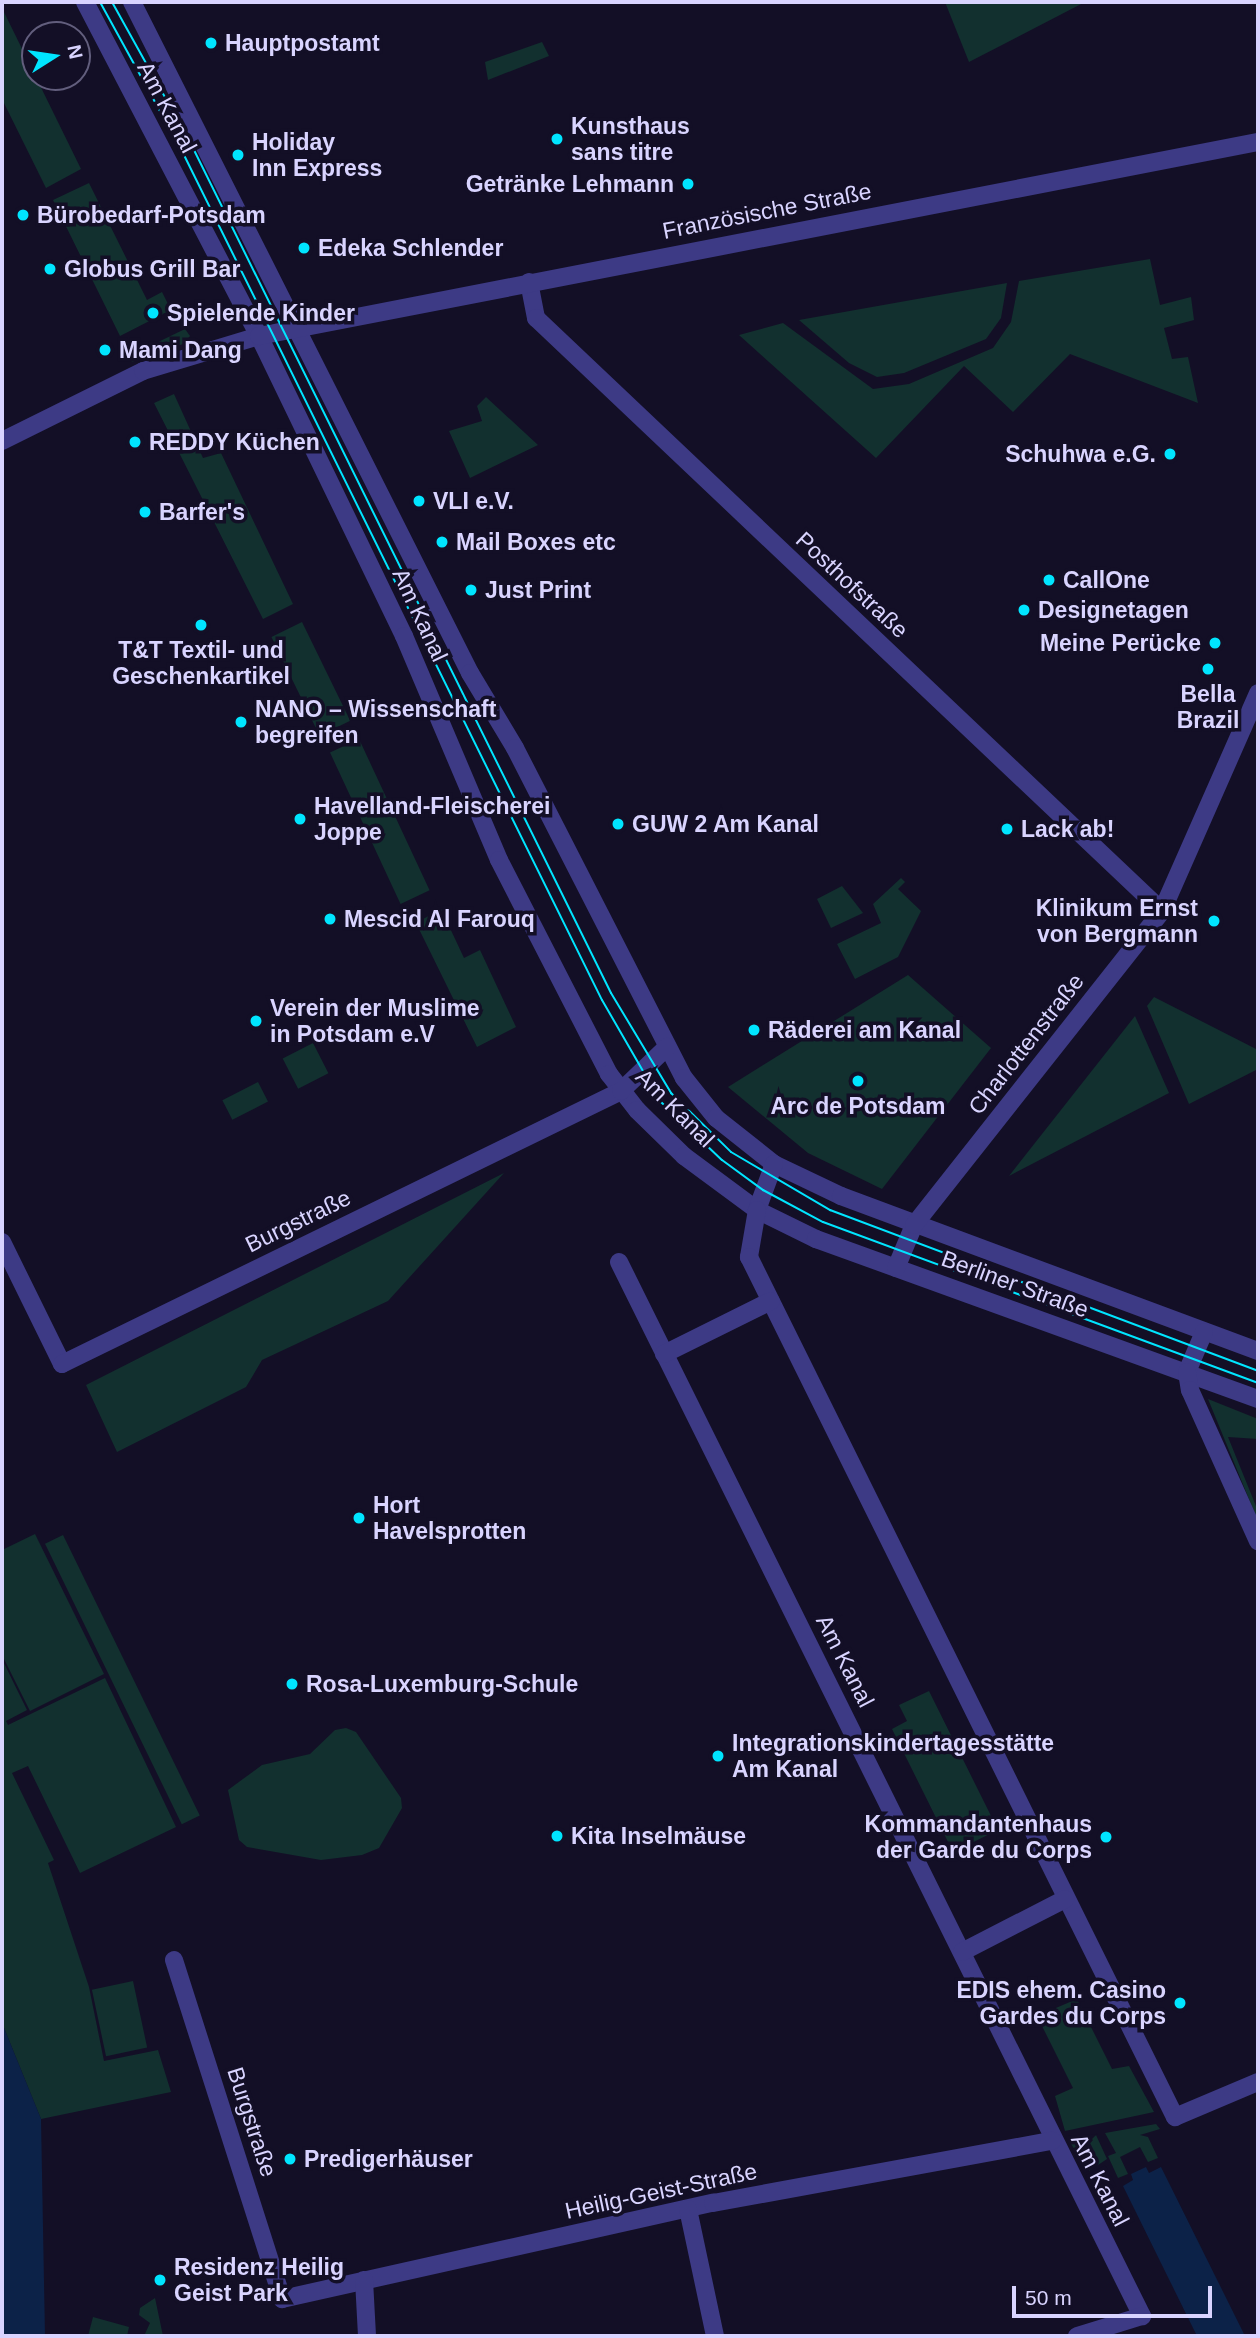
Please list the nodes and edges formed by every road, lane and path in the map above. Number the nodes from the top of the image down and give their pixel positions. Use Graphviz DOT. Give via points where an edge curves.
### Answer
graph roads {
  1 [pos="85,2"];
  2 [pos="132,2"];
  3 [pos="1258,142"];
  4 [pos="529,282"];
  5 [pos="291,329"];
  6 [pos="259,336"];
  7 [pos="2,441"];
  8 [pos="1258,693"];
  9 [pos="1162,911"];
  10 [pos="667,1047"];
  11 [pos="621,1091"];
  12 [pos="774,1164"];
  13 [pos="757,1210"];
  14 [pos="914,1225"];
  15 [pos="2,1242"];
  16 [pos="619,1262"];
  17 [pos="896,1268"];
  18 [pos="771,1301"];
  19 [pos="1204,1332"];
  20 [pos="1258,1352"];
  21 [pos="664,1354"];
  22 [pos="1186,1372"];
  23 [pos="1258,1399"];
  24 [pos="1258,1541"];
  25 [pos="1065,1899"];
  26 [pos="962,1952"];
  27 [pos="174,1960"];
  28 [pos="1258,2082"];
  29 [pos="1052,2141"];
  30 [pos="688,2208"];
  31 [pos="364,2280"];
  32 [pos="282,2299"];
  33 [pos="367,2336"];
  34 [pos="715,2336"];
  35 [pos="1077,2336"];
  1 -- 6 [label="street, Am Kanal"];
  2 -- 5 [label="street, Am Kanal"];
  3 -- 4 [label="street, Französische Straße"];
  4 -- 5 [label="street, Französische Straße"];
  4 -- 9 [label="street, Posthofstraße" via="536,318 546,328"];
  5 -- 6 [label="street, Französische Straße"];
  5 -- 10 [label="street, Am Kanal"];
  6 -- 7 [label="street, Französische Straße" via="143,371"];
  6 -- 11 [label="street, Am Kanal" via="404,636 499,860"];
  8 -- 9 [label="street, Charlottenstraße"];
  9 -- 14 [label="street, Charlottenstraße"];
  10 -- 11 [label="street, Burgstraße"];
  10 -- 12 [label="street, Am Kanal" via="684,1078 716,1118"];
  11 -- 13 [label="street, Am Kanal" via="684,1156"];
  11 -- 15 [label="street, Burgstraße" via="62,1364"];
  12 -- 13 [label="street"];
  12 -- 14 [label="street, Berliner Straße"];
  13 -- 17 [label="street, Berliner Straße" via="816,1239"];
  13 -- 18 [label="street" via="749,1256"];
  14 -- 17 [label="street, Charlottenstraße"];
  14 -- 19 [label="street, Berliner Straße"];
  16 -- 21 [label="street, Am Kanal"];
  17 -- 22 [label="street, Berliner Straße"];
  18 -- 21 [label="street"];
  18 -- 25 [label="street"];
  19 -- 20 [label="street, Berliner Straße"];
  19 -- 22 [label="street"];
  21 -- 26 [label="street, Am Kanal"];
  22 -- 23 [label="street, Berliner Straße"];
  22 -- 24 [label="street" via="1242,1513"];
  25 -- 26 [label="street"];
  25 -- 28 [label="street" via="1175,2117"];
  26 -- 29 [label="street, Am Kanal" via="1042,2110"];
  27 -- 32 [label="street, Burgstraße"];
  29 -- 30 [label="street, Heilig-Geist-Straße"];
  29 -- 35 [label="street, Am Kanal" via="1142,2316"];
  30 -- 31 [label="street, Heilig-Geist-Straße"];
  30 -- 34 [label="street"];
  31 -- 32 [label="street, Heilig-Geist-Straße"];
  31 -- 33 [label="street"];
}
